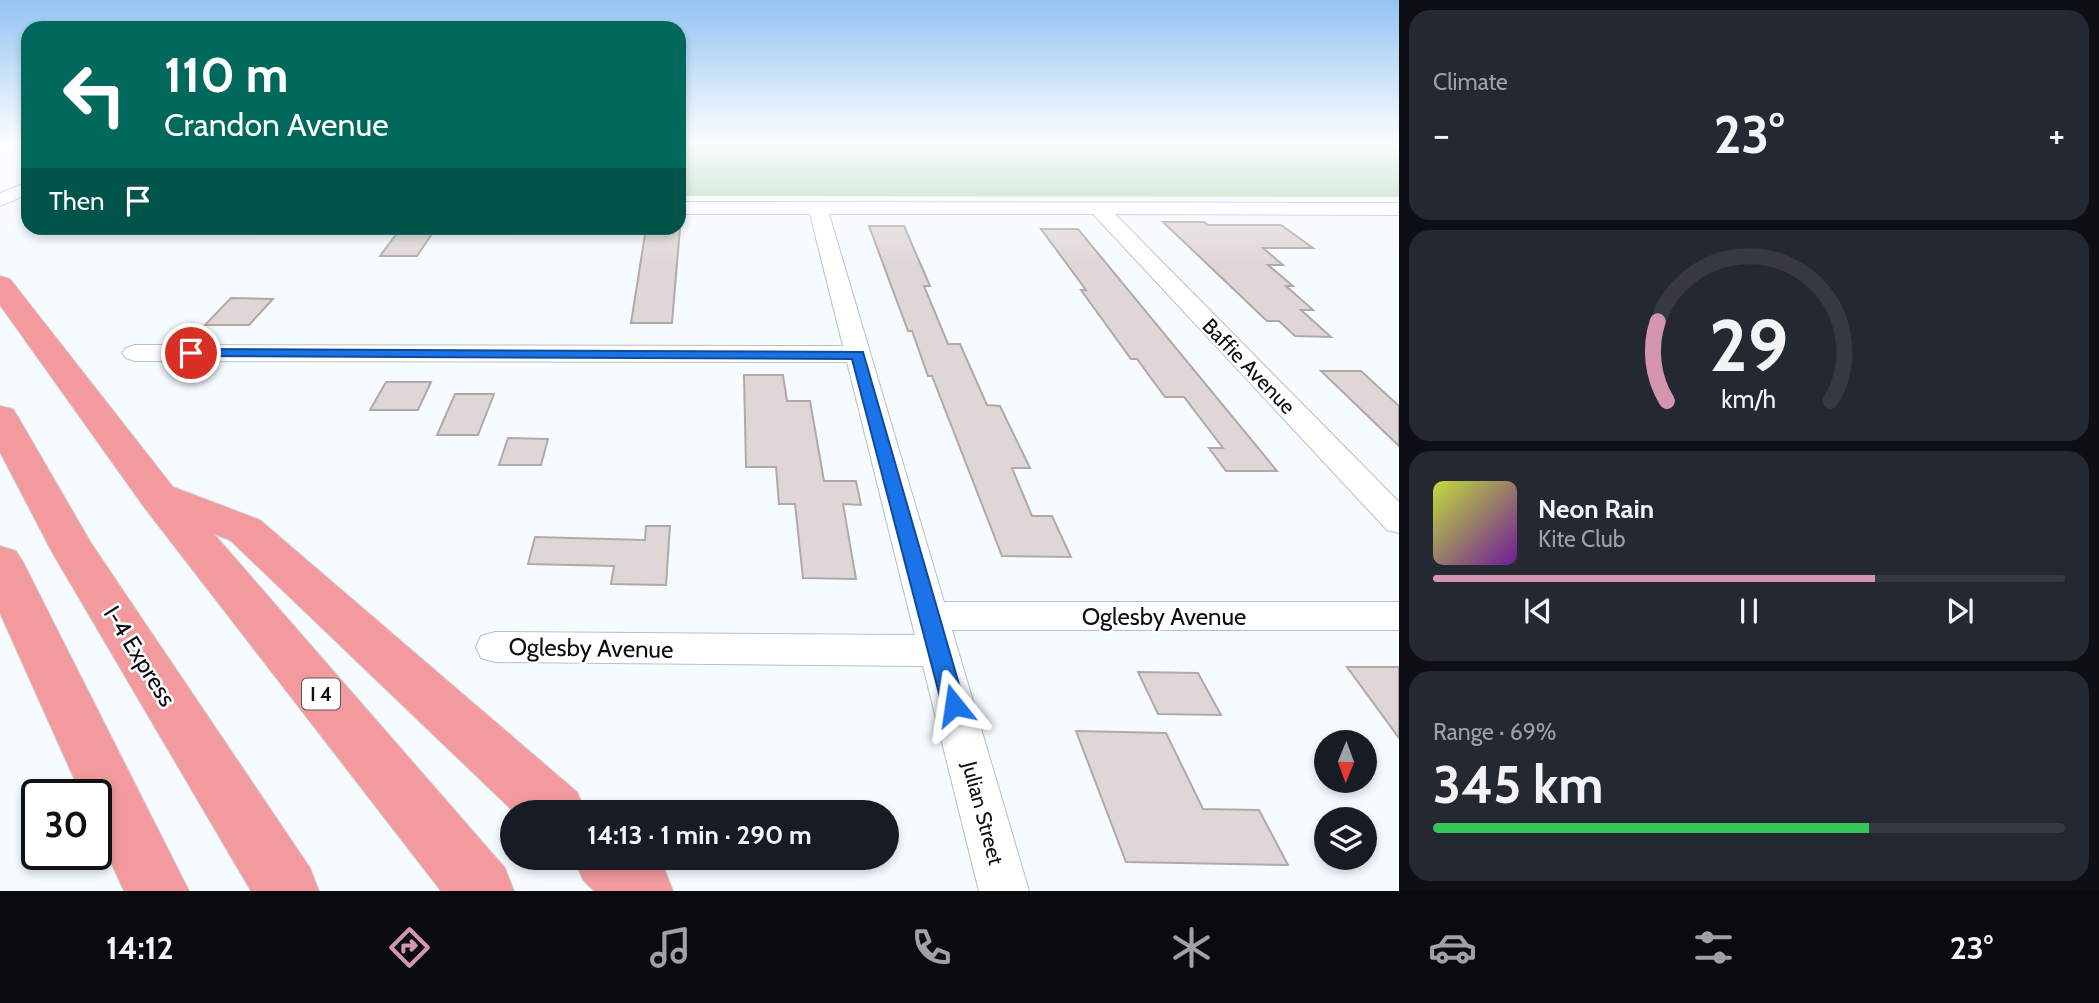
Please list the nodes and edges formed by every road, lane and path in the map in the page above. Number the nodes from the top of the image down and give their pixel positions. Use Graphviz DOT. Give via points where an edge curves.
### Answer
graph roads {
  1 [pos="21,190"];
  2 [pos="0,200"];
  3 [pos="0,207"];
  4 [pos="21,207"];
  5 [pos="686,208"];
  6 [pos="818,208"];
  7 [pos="1099,209"];
  8 [pos="1389,209"];
  9 [pos="1399,221"];
  10 [pos="0,285"];
  11 [pos="135,353"];
  12 [pos="858,355"];
  13 [pos="0,417"];
  14 [pos="159,497"];
  15 [pos="1399,522"];
  16 [pos="0,562"];
  17 [pos="1399,616"];
  18 [pos="934,634"];
  19 [pos="495,647"];
  20 [pos="543,800"];
  21 [pos="618,870"];
  22 [pos="157,891"];
  23 [pos="287,891"];
  24 [pos="482,891"];
  25 [pos="641,891"];
  26 [pos="1004,891"];
  1 -- 2 [label="street"];
  3 -- 4 [label="street"];
  5 -- 6 [label="street"];
  6 -- 7 [label="street"];
  6 -- 12 [label="street, Julian Street"];
  7 -- 8 [label="street"];
  7 -- 15 [label="street, Baffie Avenue"];
  8 -- 9 [label="street"];
  10 -- 14 [label="highway, I 4"];
  11 -- 12 [label="street"];
  12 -- 18 [label="street, Julian Street"];
  13 -- 23 [label="highway, I-4 Express" via="74,552"];
  14 -- 20 [label="highway" via="245,530"];
  14 -- 24 [label="highway, I 4"];
  16 -- 22 [label="highway"];
  17 -- 18 [label="street, Oglesby Avenue"];
  18 -- 19 [label="street, Oglesby Avenue"];
  18 -- 26 [label="street, Julian Street"];
  21 -- 25 [label="highway"];
}
